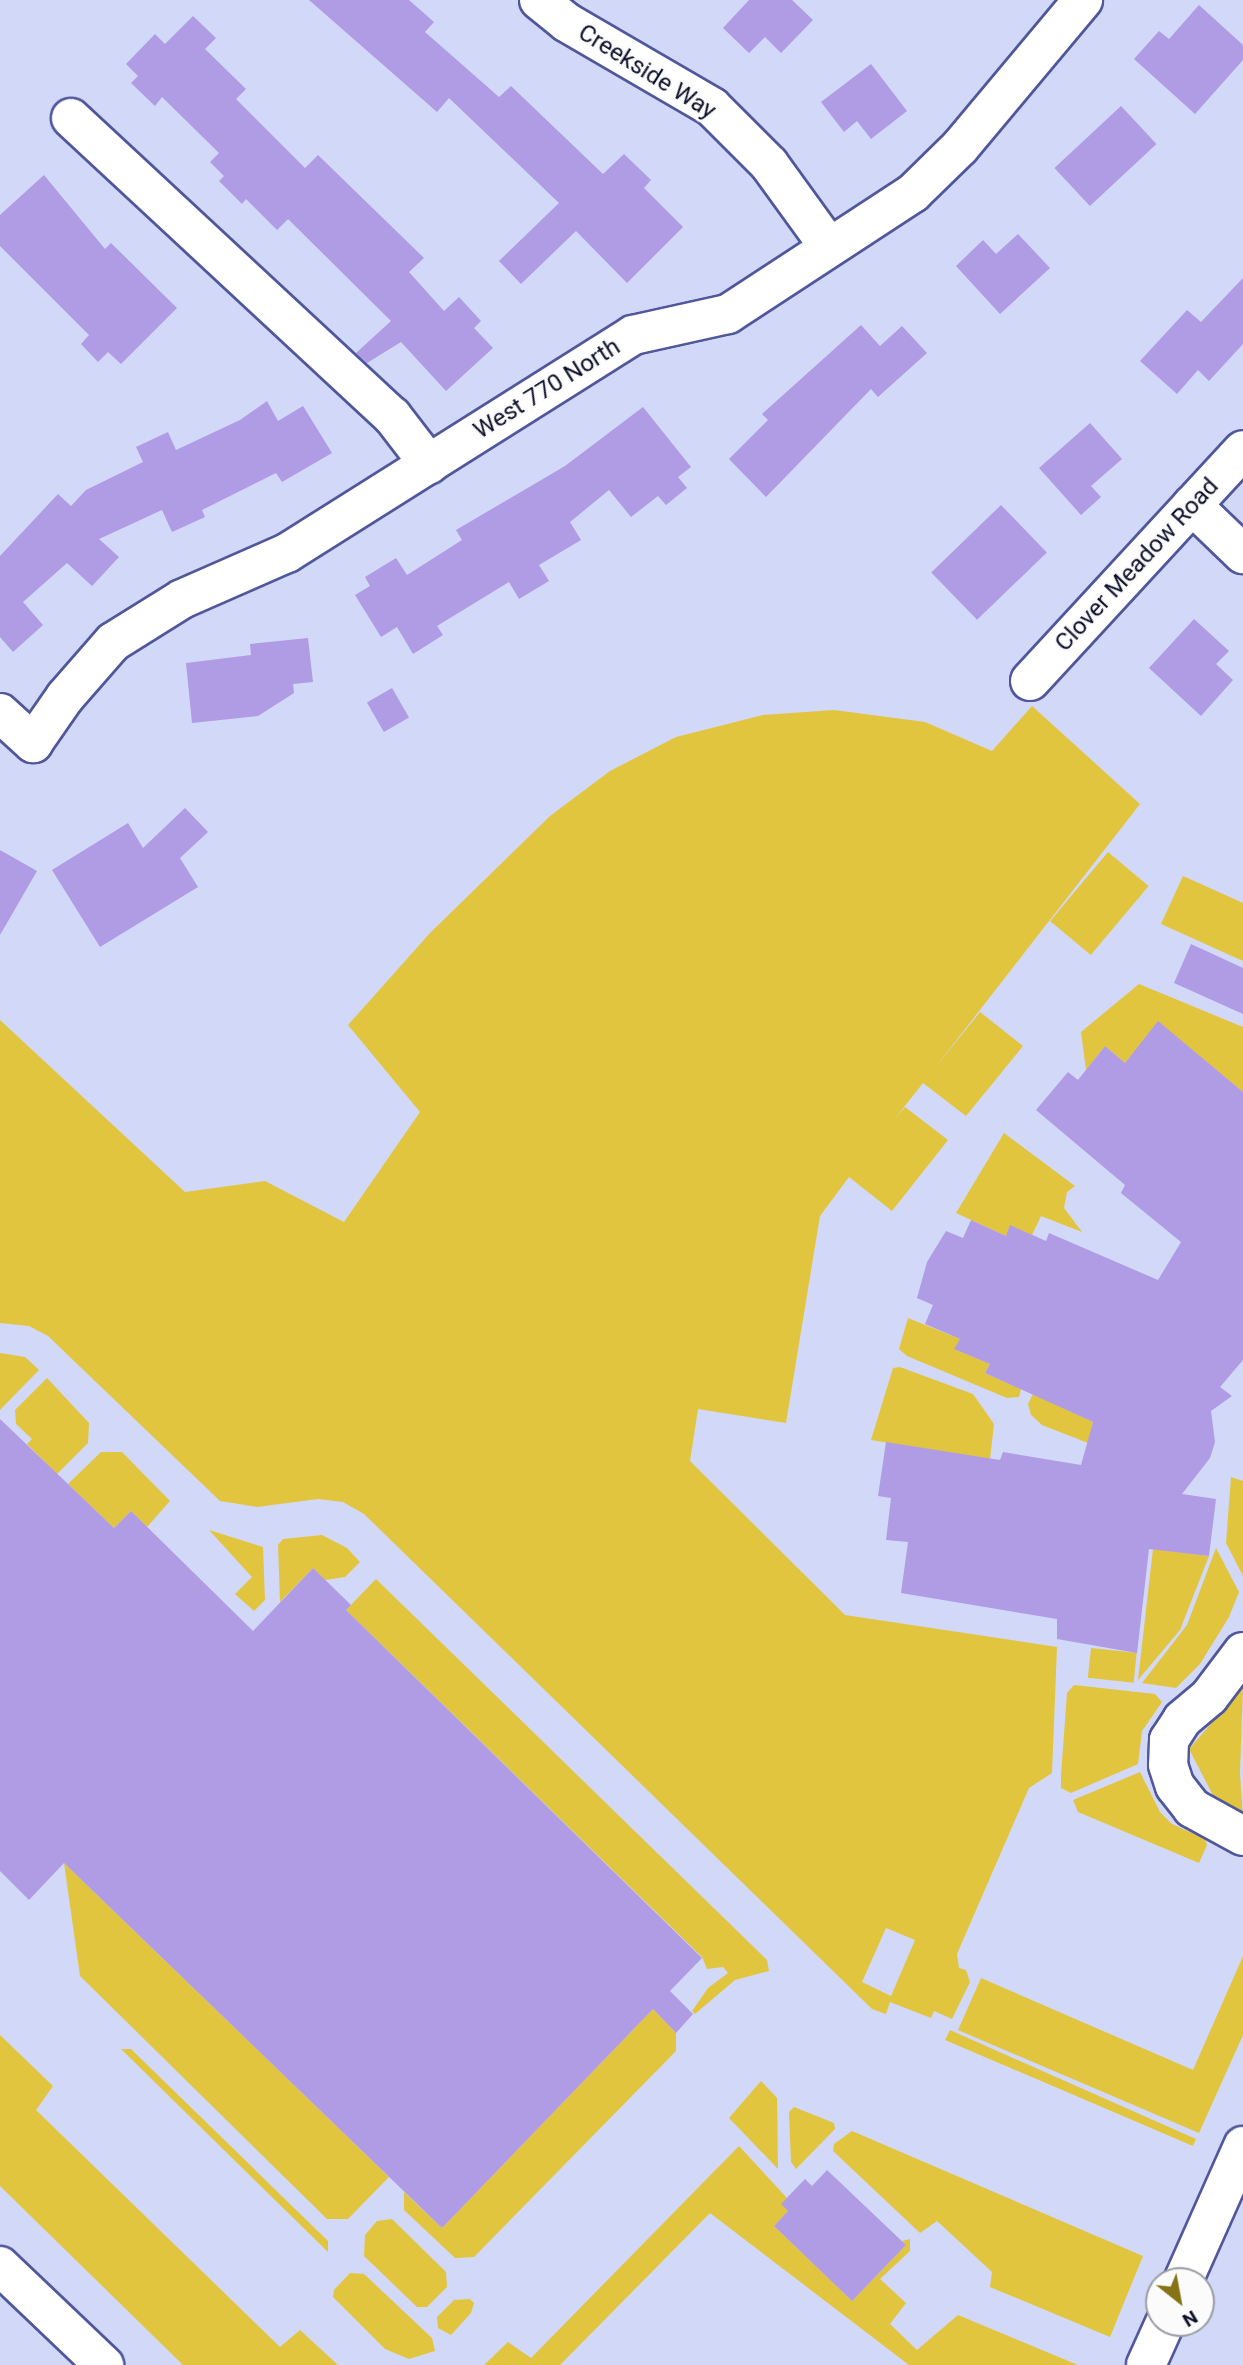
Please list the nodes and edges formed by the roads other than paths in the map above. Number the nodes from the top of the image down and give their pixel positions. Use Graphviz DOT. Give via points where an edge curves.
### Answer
graph roads {
  1 [pos="539,0"];
  2 [pos="1083,0"];
  3 [pos="71,118"];
  4 [pos="829,247"];
  5 [pos="1243,450"];
  6 [pos="429,464"];
  7 [pos="1192,505"];
  8 [pos="1243,554"];
  9 [pos="1030,681"];
  10 [pos="0,713"];
  11 [pos="1243,1652"];
  12 [pos="1243,1836"];
  13 [pos="1243,2146"];
  14 [pos="0,2266"];
  15 [pos="1189,2267"];
  16 [pos="1159,2337"];
  17 [pos="104,2365"];
  18 [pos="1146,2365"];
  1 -- 4 [label="street, Creekside Way" via="566,22 712,107 769,164"];
  2 -- 4 [label="street, West 770 North" via="913,193"];
  3 -- 6 [label="street" via="393,416"];
  4 -- 6 [label="street, West 770 North" via="728,314 633,335"];
  5 -- 7 [label="street, Clover Meadow Road"];
  6 -- 10 [label="street, West 770 North" via="288,553 182,599 113,642 65,696 33,743"];
  7 -- 8 [label="street"];
  7 -- 9 [label="street, Clover Meadow Road"];
  11 -- 12 [label="street" via="1209,1697 1182,1720 1169,1740 1168,1765 1175,1786 1192,1808"];
  13 -- 15 [label="street"];
  14 -- 17 [label="street"];
  16 -- 18 [label="street"];
}
